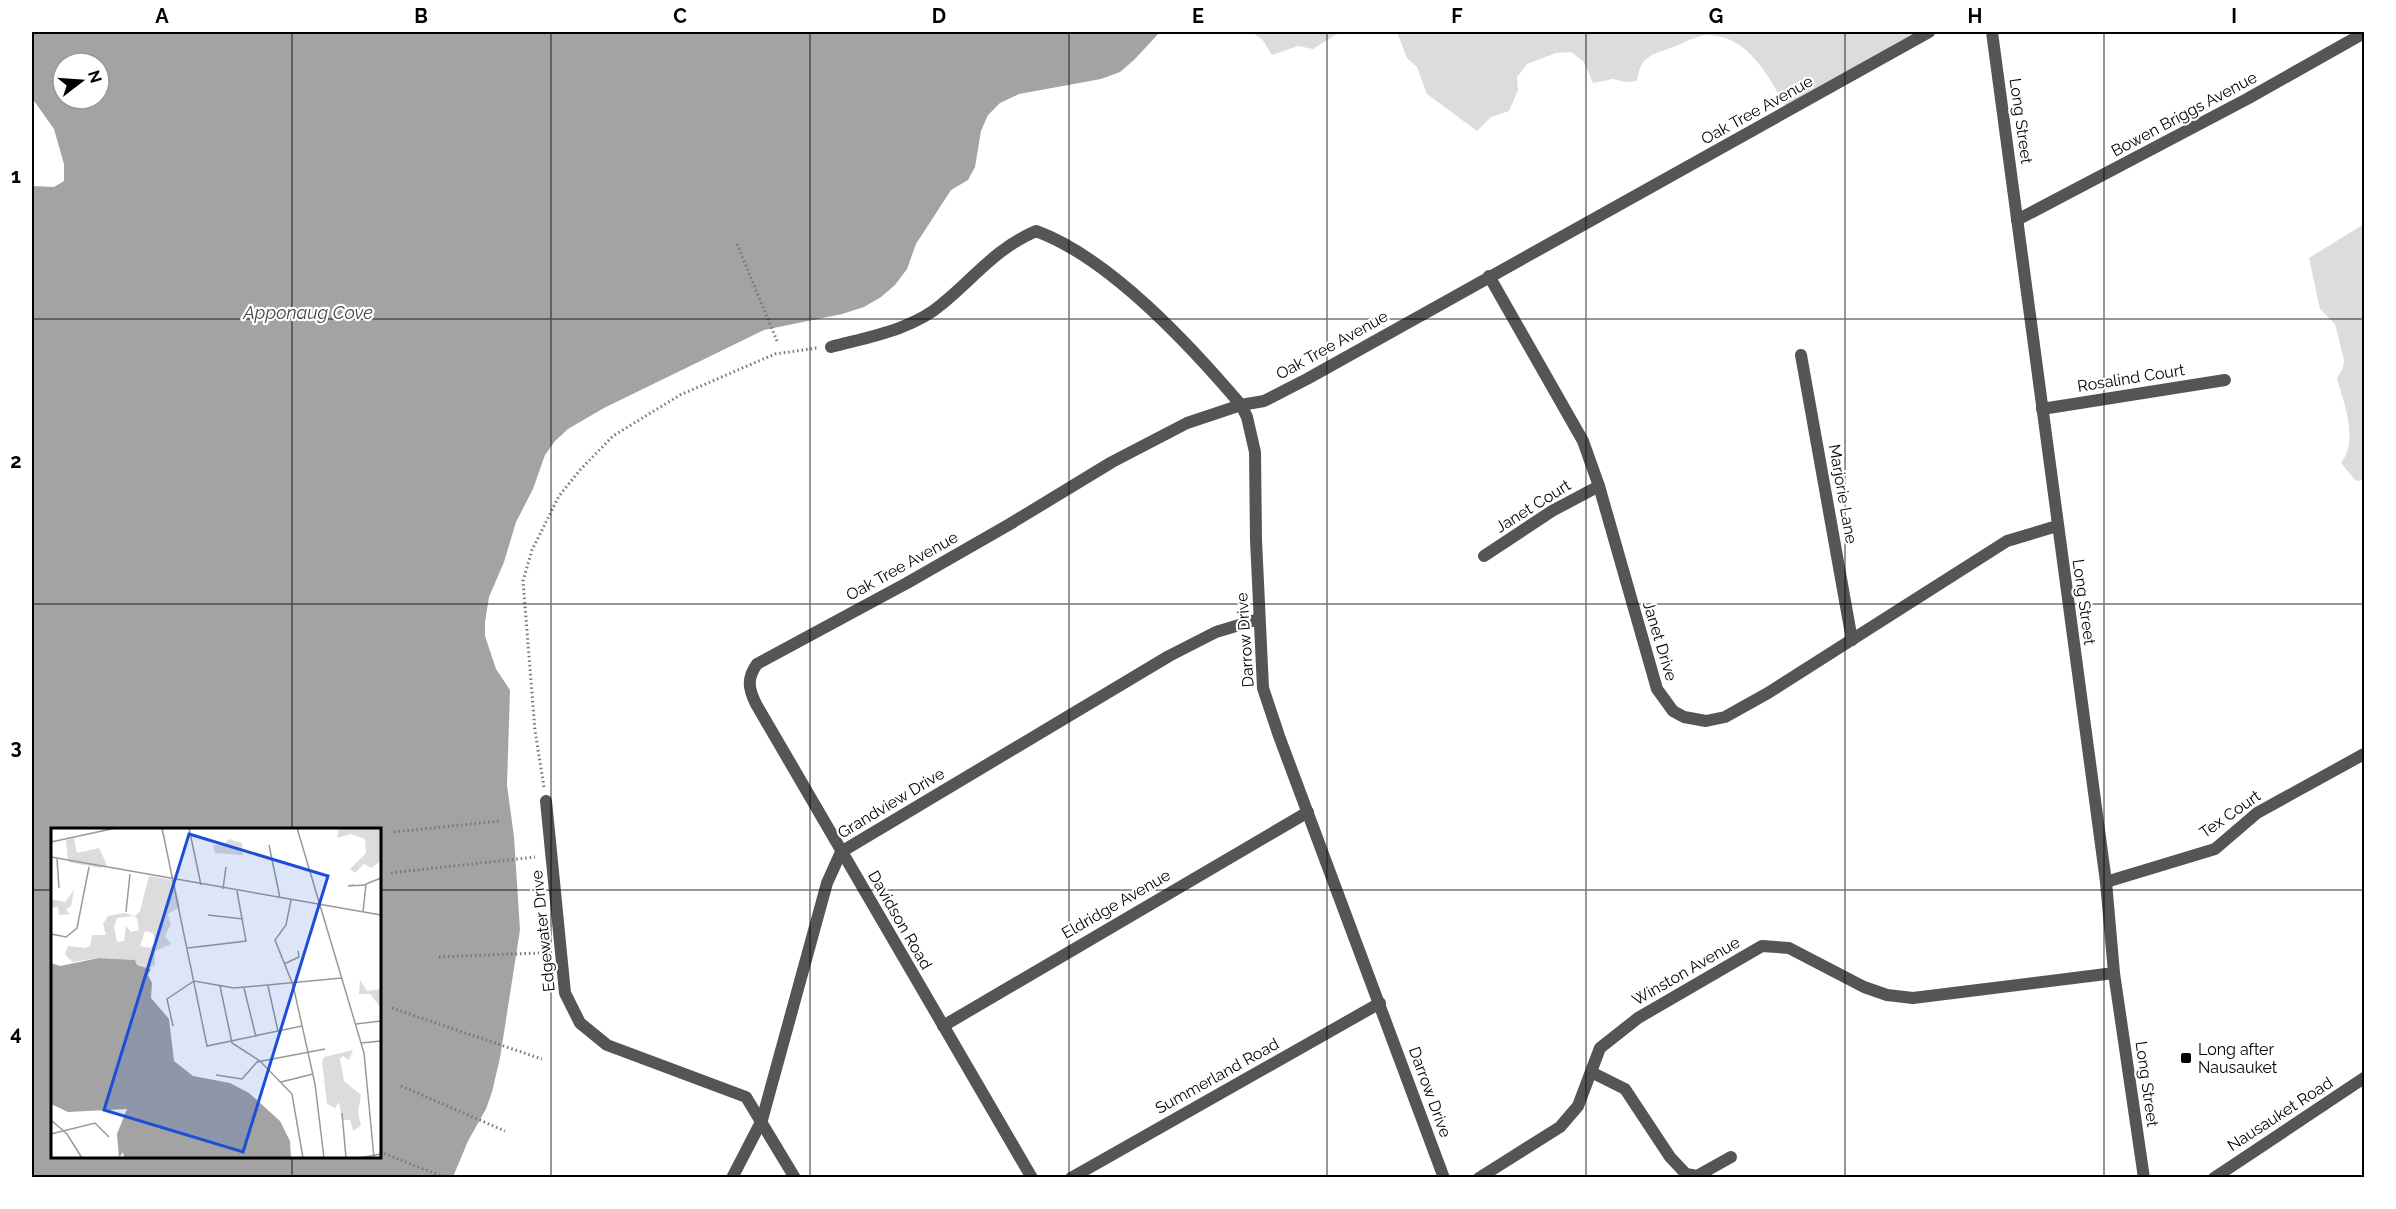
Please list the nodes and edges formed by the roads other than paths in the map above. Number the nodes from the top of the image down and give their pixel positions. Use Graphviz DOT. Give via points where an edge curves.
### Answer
graph roads {
  1 [pos="1929,32"];
  2 [pos="1992,32"];
  3 [pos="2364,33"];
  4 [pos="2017,220"];
  5 [pos="1489,276"];
  6 [pos="831,347"];
  7 [pos="1801,355"];
  8 [pos="2225,380"];
  9 [pos="1241,405"];
  10 [pos="2042,409"];
  11 [pos="1599,486"];
  12 [pos="2057,526"];
  13 [pos="1484,556"];
  14 [pos="1259,619"];
  15 [pos="1851,640"];
  16 [pos="749,675"];
  17 [pos="2364,754"];
  18 [pos="546,801"];
  19 [pos="1308,812"];
  20 [pos="841,852"];
  21 [pos="2106,882"];
  22 [pos="2114,973"];
  23 [pos="1380,1003"];
  24 [pos="943,1026"];
  25 [pos="1591,1072"];
  26 [pos="2364,1078"];
  27 [pos="762,1120"];
  28 [pos="1731,1157"];
  29 [pos="732,1178"];
  30 [pos="795,1178"];
  31 [pos="1032,1178"];
  32 [pos="1071,1178"];
  33 [pos="1444,1178"];
  34 [pos="1479,1178"];
  35 [pos="2144,1178"];
  36 [pos="2214,1178"];
  1 -- 5 [label="street, Oak Tree Avenue"];
  2 -- 4 [label="street, Long Street"];
  3 -- 4 [label="street, Bowen Briggs Avenue"];
  4 -- 10 [label="street, Long Street"];
  5 -- 9 [label="street, Oak Tree Avenue" via="1282,392 1264,401"];
  5 -- 11 [label="street, Janet Drive" via="1583,441"];
  6 -- 9 [label="street, Darrow Drive" via="908,324 941,306 988,260 1036,231 1055,238 1113,276 1213,371"];
  7 -- 15 [label="street, Marjorie Lane"];
  8 -- 10 [label="street, Rosalind Court"];
  9 -- 14 [label="street, Darrow Drive" via="1255,452"];
  9 -- 16 [label="street, Oak Tree Avenue" via="1187,423 1112,462 907,583 757,664"];
  10 -- 12 [label="street, Long Street"];
  11 -- 13 [label="street, Janet Court"];
  11 -- 15 [label="street, Janet Drive" via="1657,689 1673,711 1706,721 1725,717"];
  12 -- 15 [label="street, Janet Drive" via="2007,541"];
  12 -- 21 [label="street, Long Street"];
  14 -- 19 [label="street, Darrow Drive" via="1263,688"];
  14 -- 20 [label="street, Grandview Drive" via="1216,632 1169,656"];
  16 -- 20 [label="street, Davidson Road" via="750,692 756,704"];
  17 -- 21 [label="street, Tex Court" via="2257,813 2215,849"];
  18 -- 27 [label="street, Edgewater Drive" via="565,993 580,1023 607,1045 746,1097"];
  19 -- 23 [label="street, Darrow Drive"];
  19 -- 24 [label="street, Eldridge Avenue"];
  20 -- 24 [label="street, Davidson Road"];
  20 -- 27 [label="street, Grandview Drive" via="827,883"];
  21 -- 22 [label="street, Long Street"];
  22 -- 25 [label="street, Winston Avenue" via="1913,998 1864,987 1789,948 1762,945 1638,1018 1600,1048"];
  22 -- 35 [label="street, Long Street"];
  23 -- 32 [label="street, Summerland Road"];
  23 -- 33 [label="street, Darrow Drive"];
  24 -- 31 [label="street, Davidson Road"];
  25 -- 28 [label="street" via="1625,1089 1670,1157 1686,1174 1697,1176"];
  25 -- 34 [label="street, Winston Avenue" via="1578,1106 1560,1127"];
  26 -- 36 [label="street, Nausauket Road"];
  27 -- 29 [label="street, Grandview Drive"];
  27 -- 30 [label="street, Edgewater Drive"];
}
